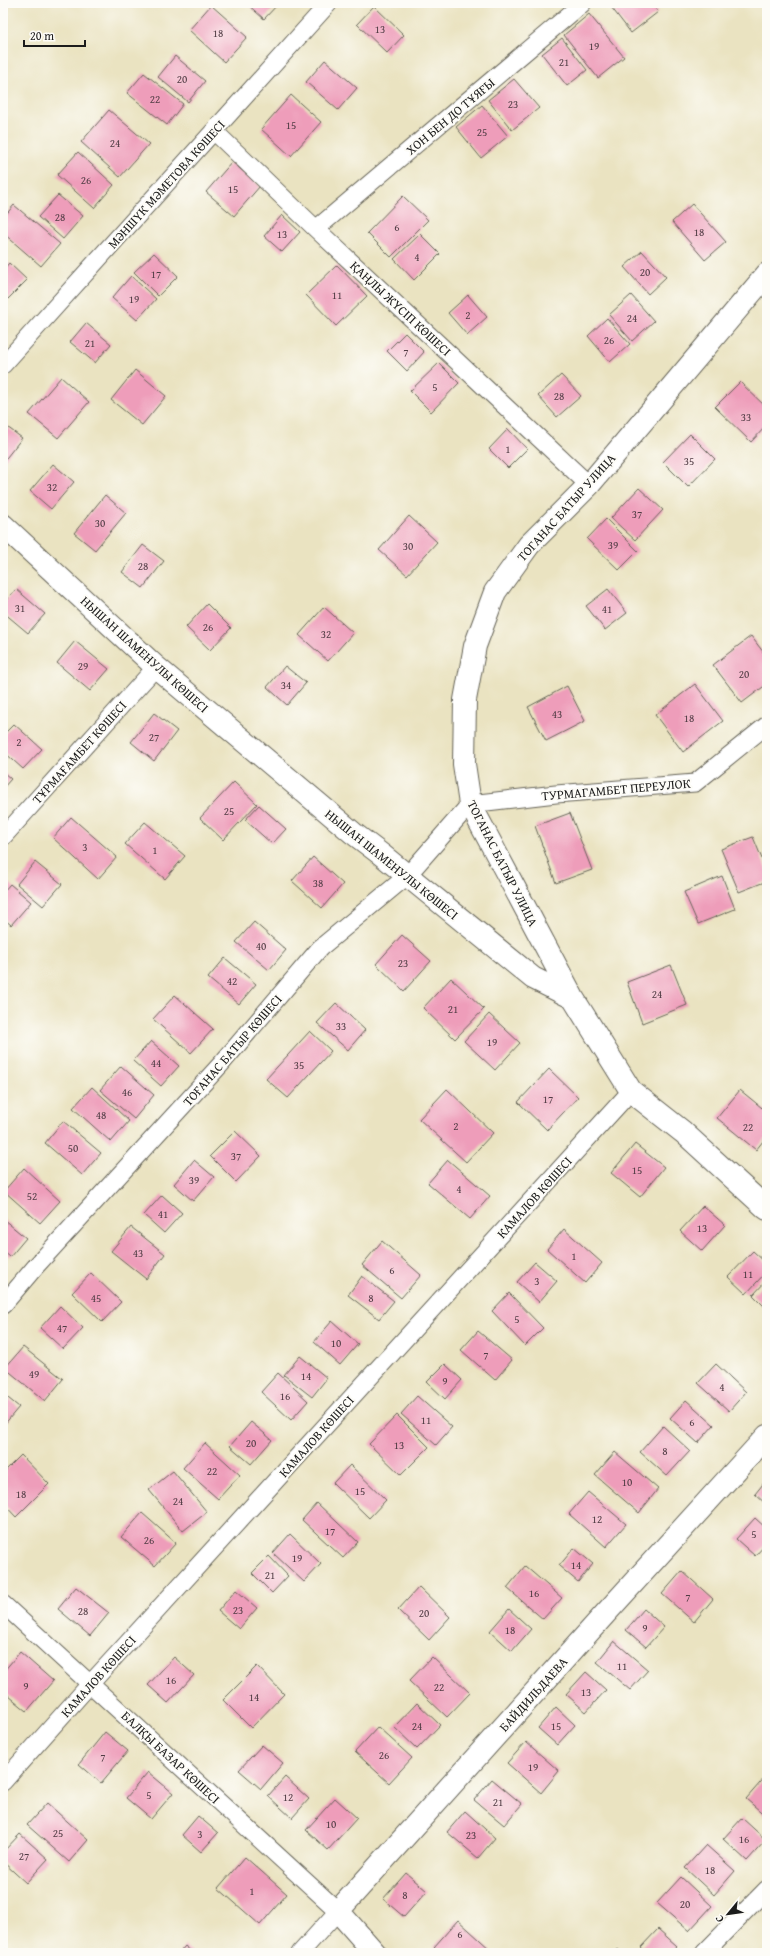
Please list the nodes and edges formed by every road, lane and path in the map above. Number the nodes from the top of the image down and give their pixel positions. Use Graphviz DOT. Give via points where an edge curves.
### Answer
graph roads {
  1 [pos="329,3"];
  2 [pos="583,3"];
  3 [pos="214,131"];
  4 [pos="316,229"];
  5 [pos="767,274"];
  6 [pos="3,365"];
  7 [pos="589,485"];
  8 [pos="3,525"];
  9 [pos="156,667"];
  10 [pos="767,725"];
  11 [pos="470,804"];
  12 [pos="3,836"];
  13 [pos="407,876"];
  14 [pos="573,998"];
  15 [pos="631,1091"];
  16 [pos="767,1209"];
  17 [pos="3,1305"];
  18 [pos="767,1436"];
  19 [pos="3,1604"];
  20 [pos="91,1683"];
  21 [pos="3,1782"];
  22 [pos="767,1889"];
  23 [pos="338,1911"];
  24 [pos="300,1953"];
  25 [pos="375,1953"];
  26 [pos="704,1953"];
  1 -- 3 [label="street, МӘНШҮК МӘМЕТОВА КӨШЕСІ"];
  2 -- 4 [label="street, ХОН БЕН ДО ТҰЯҒЫ"];
  3 -- 4 [label="street, ҚАҢЛЫ ЖҮСІП КӨШЕСІ"];
  3 -- 6 [label="street, МӘНШҮК МӘМЕТОВА КӨШЕСІ"];
  4 -- 7 [label="street, ҚАҢЛЫ ЖҮСІП КӨШЕСІ"];
  5 -- 7 [label="street, ТОГАНАС БАТЫР УЛИЦА"];
  7 -- 11 [label="street, ТОГАНАС БАТЫР УЛИЦА" via="528,545 495,592 475,646 465,700 464,764"];
  8 -- 9 [label="street, НЫШАН ШАМЕНУЛЫ КӨШЕСІ"];
  9 -- 12 [label="street, ТҰРМАҒАМБЕТ КӨШЕСІ"];
  9 -- 13 [label="street, НЫШАН ШАМЕНУЛЫ КӨШЕСІ"];
  10 -- 11 [label="street, ТУРМАГАМБЕТ ПЕРЕУЛОК" via="695,783"];
  11 -- 13 [label="street, ТОҒАНАС БАТЫР КӨШЕСІ"];
  11 -- 14 [label="street, ТОГАНАС БАТЫР УЛИЦА"];
  13 -- 14 [label="street, НЫШАН ШАМЕНУЛЫ КӨШЕСІ" via="533,978"];
  13 -- 17 [label="street, ТОҒАНАС БАТЫР КӨШЕСІ" via="320,948 222,1063"];
  14 -- 15 [label="street"];
  15 -- 16 [label="street" via="683,1132"];
  15 -- 20 [label="street, КАМАЛОВ КӨШЕСІ"];
  18 -- 23 [label="street, БАЙДИЛЬДАЕВА"];
  19 -- 20 [label="street, БАЛҚЫ БАЗАР КӨШЕСІ"];
  20 -- 21 [label="street, КАМАЛОВ КӨШЕСІ"];
  20 -- 23 [label="street, БАЛҚЫ БАЗАР КӨШЕСІ"];
  22 -- 26 [label="street"];
  23 -- 24 [label="street, БАЙДИЛЬДАЕВА"];
  23 -- 25 [label="street"];
}
